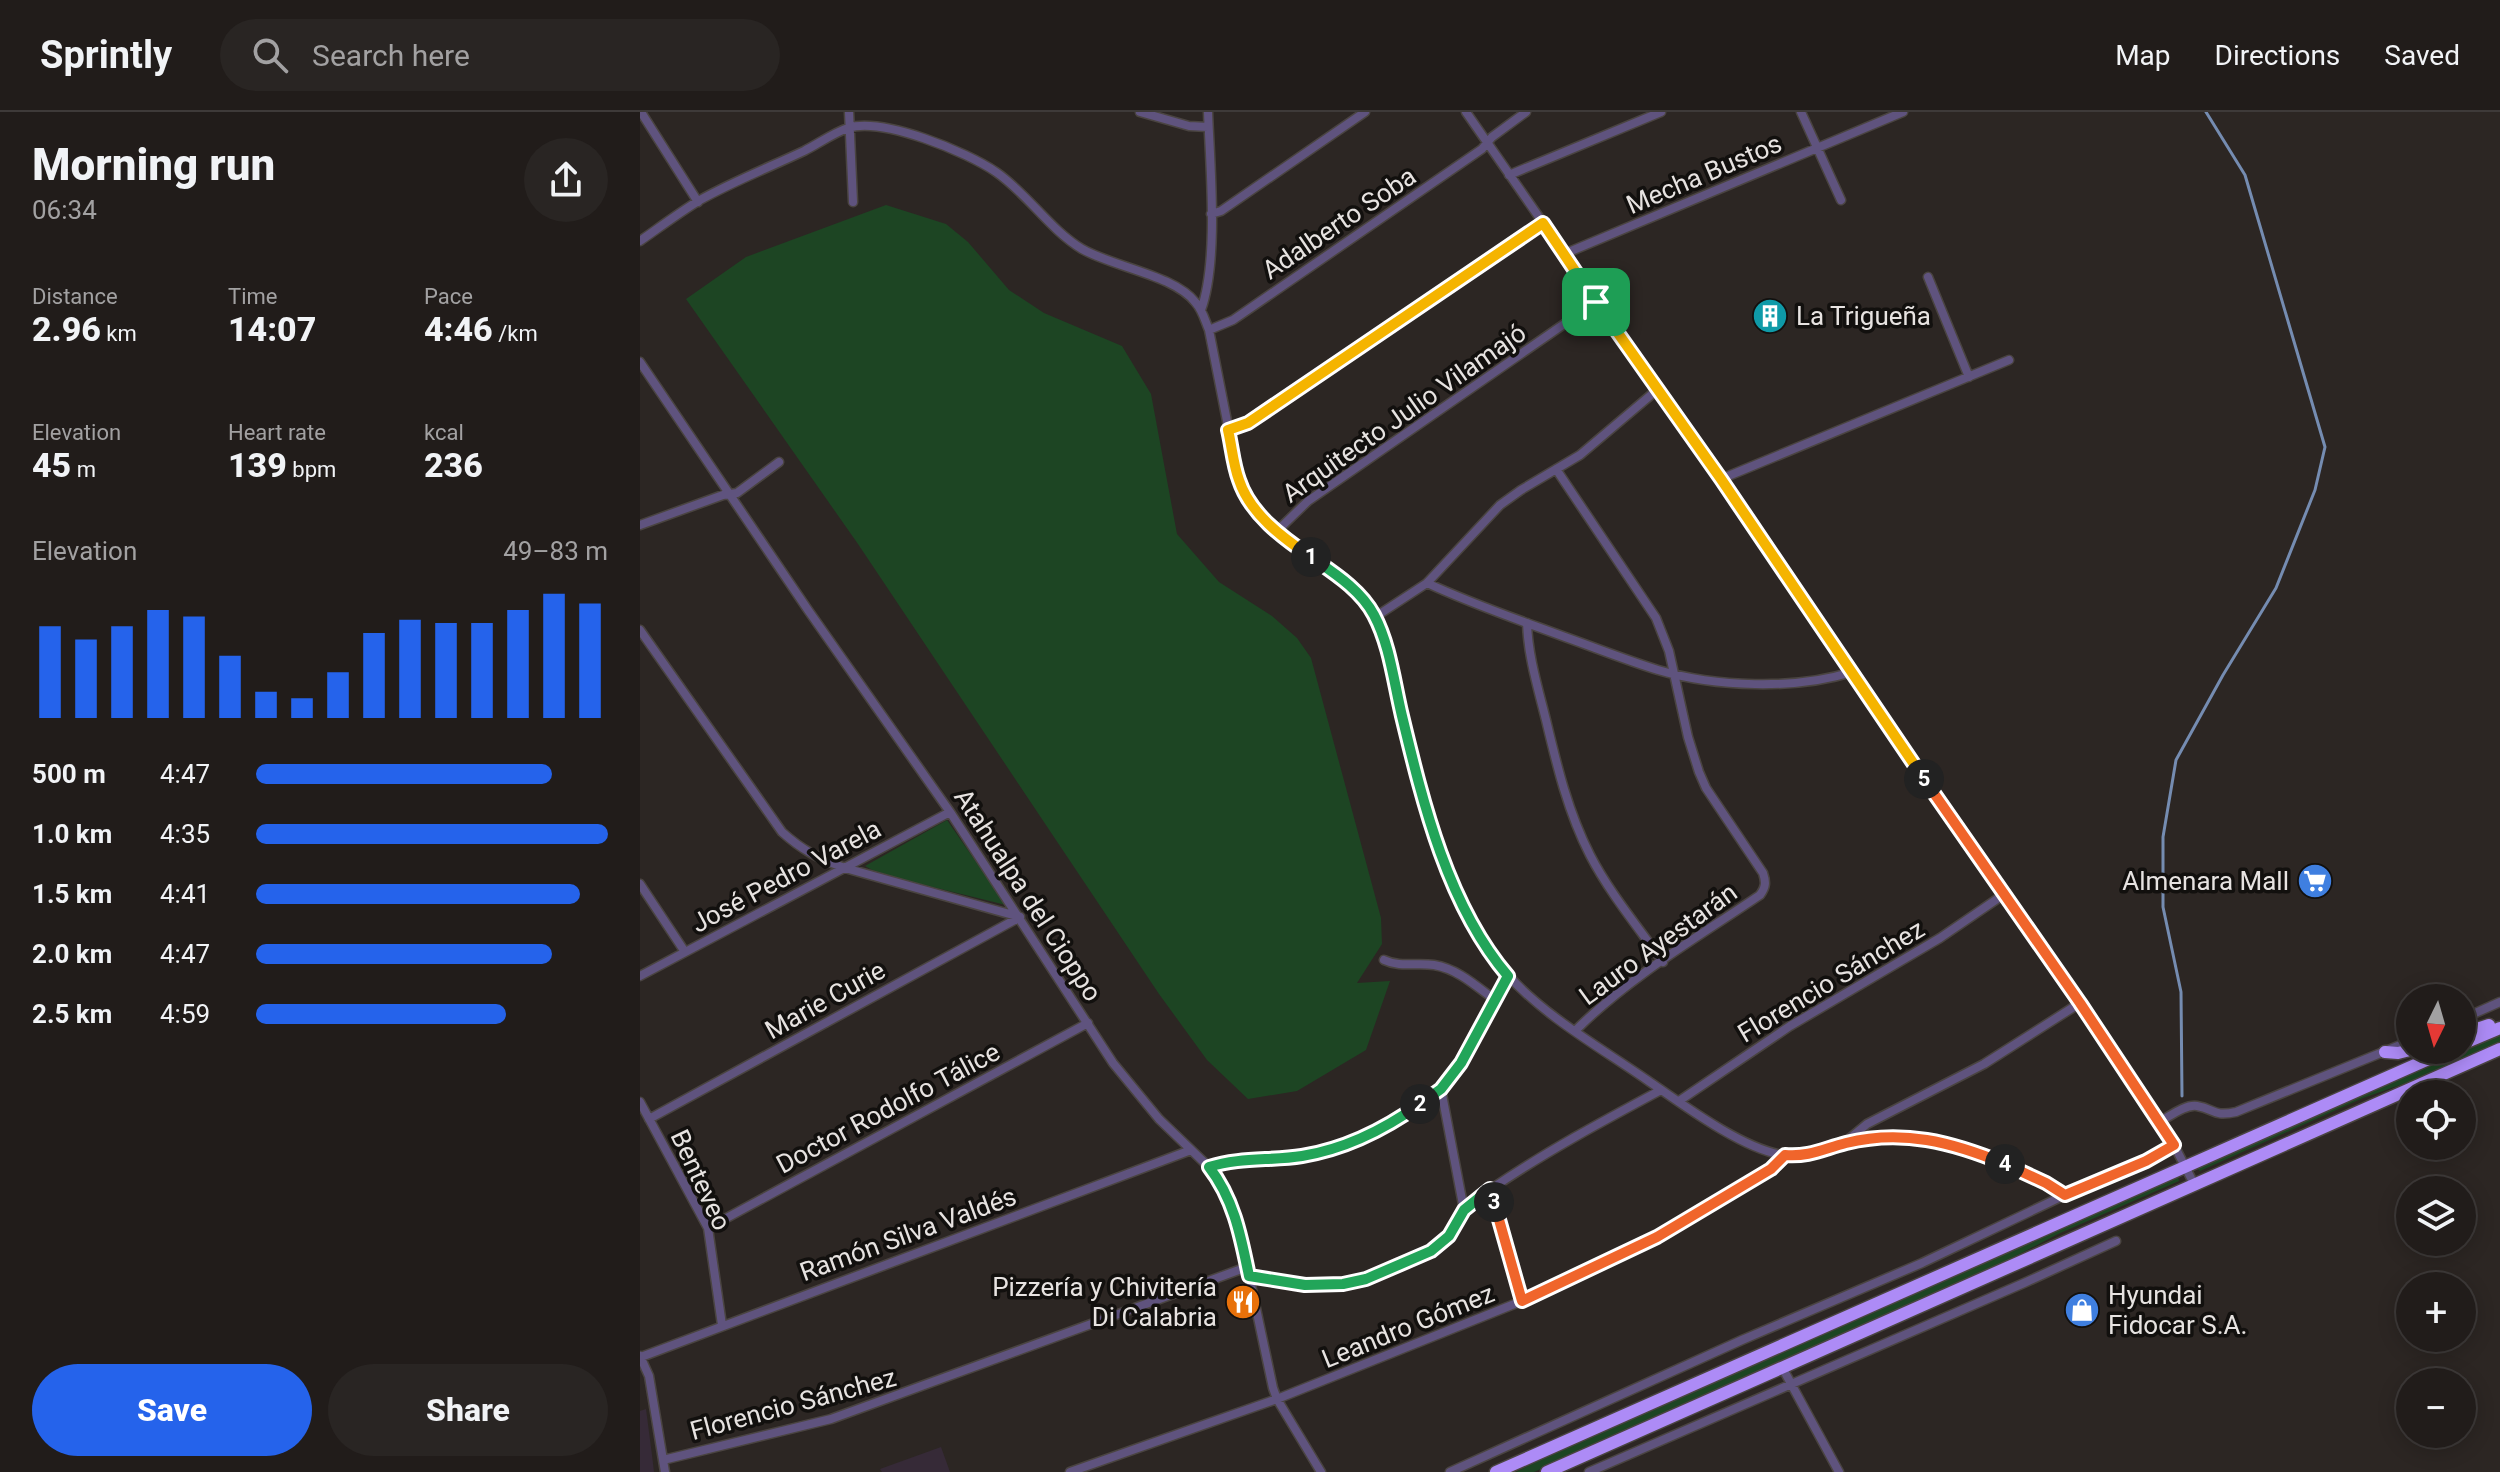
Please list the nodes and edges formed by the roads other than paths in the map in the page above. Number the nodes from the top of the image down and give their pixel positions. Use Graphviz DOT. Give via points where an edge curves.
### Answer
graph roads {
  1 [pos="641,112"];
  2 [pos="849,112"];
  3 [pos="1140,112"];
  4 [pos="1208,112"];
  5 [pos="1365,112"];
  6 [pos="1466,112"];
  7 [pos="1526,112"];
  8 [pos="1661,112"];
  9 [pos="1801,112"];
  10 [pos="1903,112"];
  11 [pos="1350,116"];
  12 [pos="1208,127"];
  13 [pos="848,128"];
  14 [pos="1487,142"];
  15 [pos="1816,149"];
  16 [pos="1509,175"];
  17 [pos="1841,200"];
  18 [pos="698,202"];
  19 [pos="853,202"];
  20 [pos="1211,214"];
  21 [pos="1543,223"];
  22 [pos="640,241"];
  23 [pos="1564,254"];
  24 [pos="1928,277"];
  25 [pos="1596,302"];
  26 [pos="1201,310"];
  27 [pos="1209,330"];
  28 [pos="2009,360"];
  29 [pos="640,362"];
  30 [pos="1969,377"];
  31 [pos="1658,389"];
  32 [pos="1228,430"];
  33 [pos="779,462"];
  34 [pos="1556,469"];
  35 [pos="1721,479"];
  36 [pos="730,494"];
  37 [pos="640,525"];
  38 [pos="1277,531"];
  39 [pos="1427,583"];
  40 [pos="1375,617"];
  41 [pos="1527,623"];
  42 [pos="640,630"];
  43 [pos="1852,672"];
  44 [pos="1676,674"];
  45 [pos="950,812"];
  46 [pos="845,868"];
  47 [pos="640,884"];
  48 [pos="2003,895"];
  49 [pos="1020,917"];
  50 [pos="685,952"];
  51 [pos="1384,960"];
  52 [pos="1663,962"];
  53 [pos="640,976"];
  54 [pos="1508,976"];
  55 [pos="1495,1000"];
  56 [pos="2500,1002"];
  57 [pos="2080,1003"];
  58 [pos="2476,1013"];
  59 [pos="1088,1023"];
  60 [pos="2500,1025"];
  61 [pos="1576,1030"];
  62 [pos="2476,1031"];
  63 [pos="2476,1037"];
  64 [pos="2396,1047"];
  65 [pos="2500,1049"];
  66 [pos="2385,1052"];
  67 [pos="2396,1053"];
  68 [pos="2417,1064"];
  69 [pos="1441,1089"];
  70 [pos="1661,1090"];
  71 [pos="1679,1101"];
  72 [pos="640,1102"];
  73 [pos="649,1119"];
  74 [pos="2159,1122"];
  75 [pos="1844,1143"];
  76 [pos="2174,1145"];
  77 [pos="1191,1150"];
  78 [pos="1785,1155"];
  79 [pos="2185,1166"];
  80 [pos="1209,1167"];
  81 [pos="2194,1184"];
  82 [pos="1490,1189"];
  83 [pos="2065,1195"];
  84 [pos="1464,1210"];
  85 [pos="708,1228"];
  86 [pos="2116,1241"];
  87 [pos="1248,1271"];
  88 [pos="1522,1301"];
  89 [pos="722,1325"];
  90 [pos="640,1356"];
  91 [pos="1782,1367"];
  92 [pos="1793,1384"];
  93 [pos="1277,1399"];
  94 [pos="663,1460"];
  95 [pos="665,1472"];
  96 [pos="1070,1472"];
  97 [pos="1321,1472"];
  98 [pos="1450,1472"];
  99 [pos="1496,1472"];
  100 [pos="1547,1472"];
  101 [pos="1589,1472"];
  102 [pos="1839,1472"];
  1 -- 18 [label="street"];
  2 -- 13 [label="street"];
  3 -- 12 [label="street"];
  4 -- 12 [label="street"];
  5 -- 11 [label="street"];
  6 -- 14 [label="street"];
  7 -- 14 [label="street, Adalberto Soba"];
  8 -- 16 [label="street"];
  9 -- 15 [label="street"];
  10 -- 15 [label="street, Mecha Bustos"];
  11 -- 20 [label="street"];
  12 -- 20 [label="street"];
  13 -- 18 [label="street"];
  13 -- 19 [label="street"];
  13 -- 26 [label="street" via="908,134 962,153 1005,179 1077,246 1174,286"];
  14 -- 16 [label="street"];
  14 -- 27 [label="street, Adalberto Soba" via="1233,320"];
  15 -- 17 [label="street"];
  15 -- 23 [label="street, Mecha Bustos"];
  16 -- 21 [label="street"];
  18 -- 22 [label="street"];
  20 -- 26 [label="street" via="1208,284"];
  21 -- 23 [label="street"];
  21 -- 32 [label="street" via="1248,423"];
  23 -- 25 [label="street"];
  24 -- 30 [label="street"];
  25 -- 31 [label="street"];
  25 -- 38 [label="street, Arquitecto Julio Vilamajó" via="1308,501"];
  26 -- 27 [label="street"];
  27 -- 32 [label="street"];
  28 -- 30 [label="street"];
  29 -- 36 [label="street, Atahualpa del Cioppo"];
  30 -- 35 [label="street"];
  31 -- 34 [label="street"];
  31 -- 35 [label="street"];
  32 -- 38 [label="street" via="1242,489"];
  33 -- 36 [label="street"];
  34 -- 39 [label="street" via="1500,505"];
  34 -- 44 [label="street" via="1647,603"];
  35 -- 43 [label="street"];
  36 -- 37 [label="street"];
  36 -- 45 [label="street, Atahualpa del Cioppo"];
  38 -- 40 [label="street" via="1360,595"];
  39 -- 40 [label="street"];
  39 -- 41 [label="street"];
  40 -- 54 [label="street" via="1445,866 1485,944"];
  41 -- 44 [label="street"];
  41 -- 52 [label="street" via="1549,736 1580,835"];
  42 -- 46 [label="street" via="782,832 808,854"];
  43 -- 44 [label="street" via="1784,684"];
  43 -- 48 [label="street"];
  44 -- 52 [label="street, Lauro Ayestarán" via="1699,772 1765,880 1760,895"];
  45 -- 46 [label="street, José Pedro Varela"];
  45 -- 49 [label="street, Atahualpa del Cioppo"];
  46 -- 49 [label="street"];
  46 -- 50 [label="street, José Pedro Varela"];
  47 -- 50 [label="street"];
  48 -- 57 [label="street"];
  48 -- 71 [label="street, Florencio Sánchez"];
  49 -- 59 [label="street, Atahualpa del Cioppo"];
  49 -- 73 [label="street, Marie Curie"];
  50 -- 53 [label="street, José Pedro Varela"];
  51 -- 55 [label="street" via="1452,970"];
  52 -- 61 [label="street, Lauro Ayestarán"];
  54 -- 55 [label="street"];
  54 -- 61 [label="street"];
  55 -- 69 [label="street"];
  56 -- 58 [label="street"];
  57 -- 74 [label="street"];
  57 -- 75 [label="street" via="1984,1064 1867,1124"];
  59 -- 77 [label="street, Atahualpa del Cioppo" via="1113,1063"];
  59 -- 85 [label="street, Doctor Rodolfo Tálice"];
  60 -- 62 [label="highway"];
  60 -- 63 [label="highway"];
  61 -- 70 [label="street"];
  64 -- 66 [label="street"];
  65 -- 81 [label="highway"];
  66 -- 67 [label="highway"];
  66 -- 74 [label="street" via="2236,1112 2188,1107"];
  68 -- 79 [label="highway"];
  69 -- 80 [label="street" via="1358,1140 1303,1156"];
  69 -- 84 [label="street"];
  70 -- 71 [label="street"];
  70 -- 82 [label="street, Florencio Sánchez"];
  71 -- 78 [label="street" via="1743,1140"];
  72 -- 73 [label="street, Benteveo"];
  73 -- 85 [label="street, Benteveo"];
  74 -- 76 [label="street"];
  75 -- 78 [label="street" via="1810,1155"];
  75 -- 83 [label="street" via="1885,1137 1935,1140 2018,1169"];
  76 -- 79 [label="street"];
  76 -- 83 [label="street"];
  77 -- 80 [label="street, Atahualpa del Cioppo"];
  77 -- 89 [label="street, Ramón Silva Valdés"];
  78 -- 88 [label="street, Leandro Gómez" via="1771,1169 1657,1237"];
  79 -- 81 [label="street"];
  79 -- 99 [label="highway"];
  80 -- 87 [label="street, Atahualpa del Cioppo" via="1227,1193"];
  81 -- 91 [label="highway"];
  82 -- 84 [label="street, Florencio Sánchez"];
  82 -- 88 [label="street"];
  83 -- 98 [label="street"];
  84 -- 87 [label="street, Florencio Sánchez" via="1449,1236 1431,1251 1366,1279 1305,1285"];
  85 -- 89 [label="street, Benteveo"];
  86 -- 92 [label="street"];
  87 -- 93 [label="street, Atahualpa del Cioppo"];
  87 -- 94 [label="street, Florencio Sánchez" via="831,1419"];
  88 -- 93 [label="street, Leandro Gómez"];
  89 -- 90 [label="street, Ramón Silva Valdés"];
  90 -- 94 [label="street" via="649,1376"];
  91 -- 92 [label="street"];
  91 -- 100 [label="highway"];
  92 -- 101 [label="street"];
  92 -- 102 [label="street"];
  93 -- 96 [label="street, Leandro Gómez"];
  93 -- 97 [label="street, Atahualpa del Cioppo"];
  94 -- 95 [label="street"];
}
